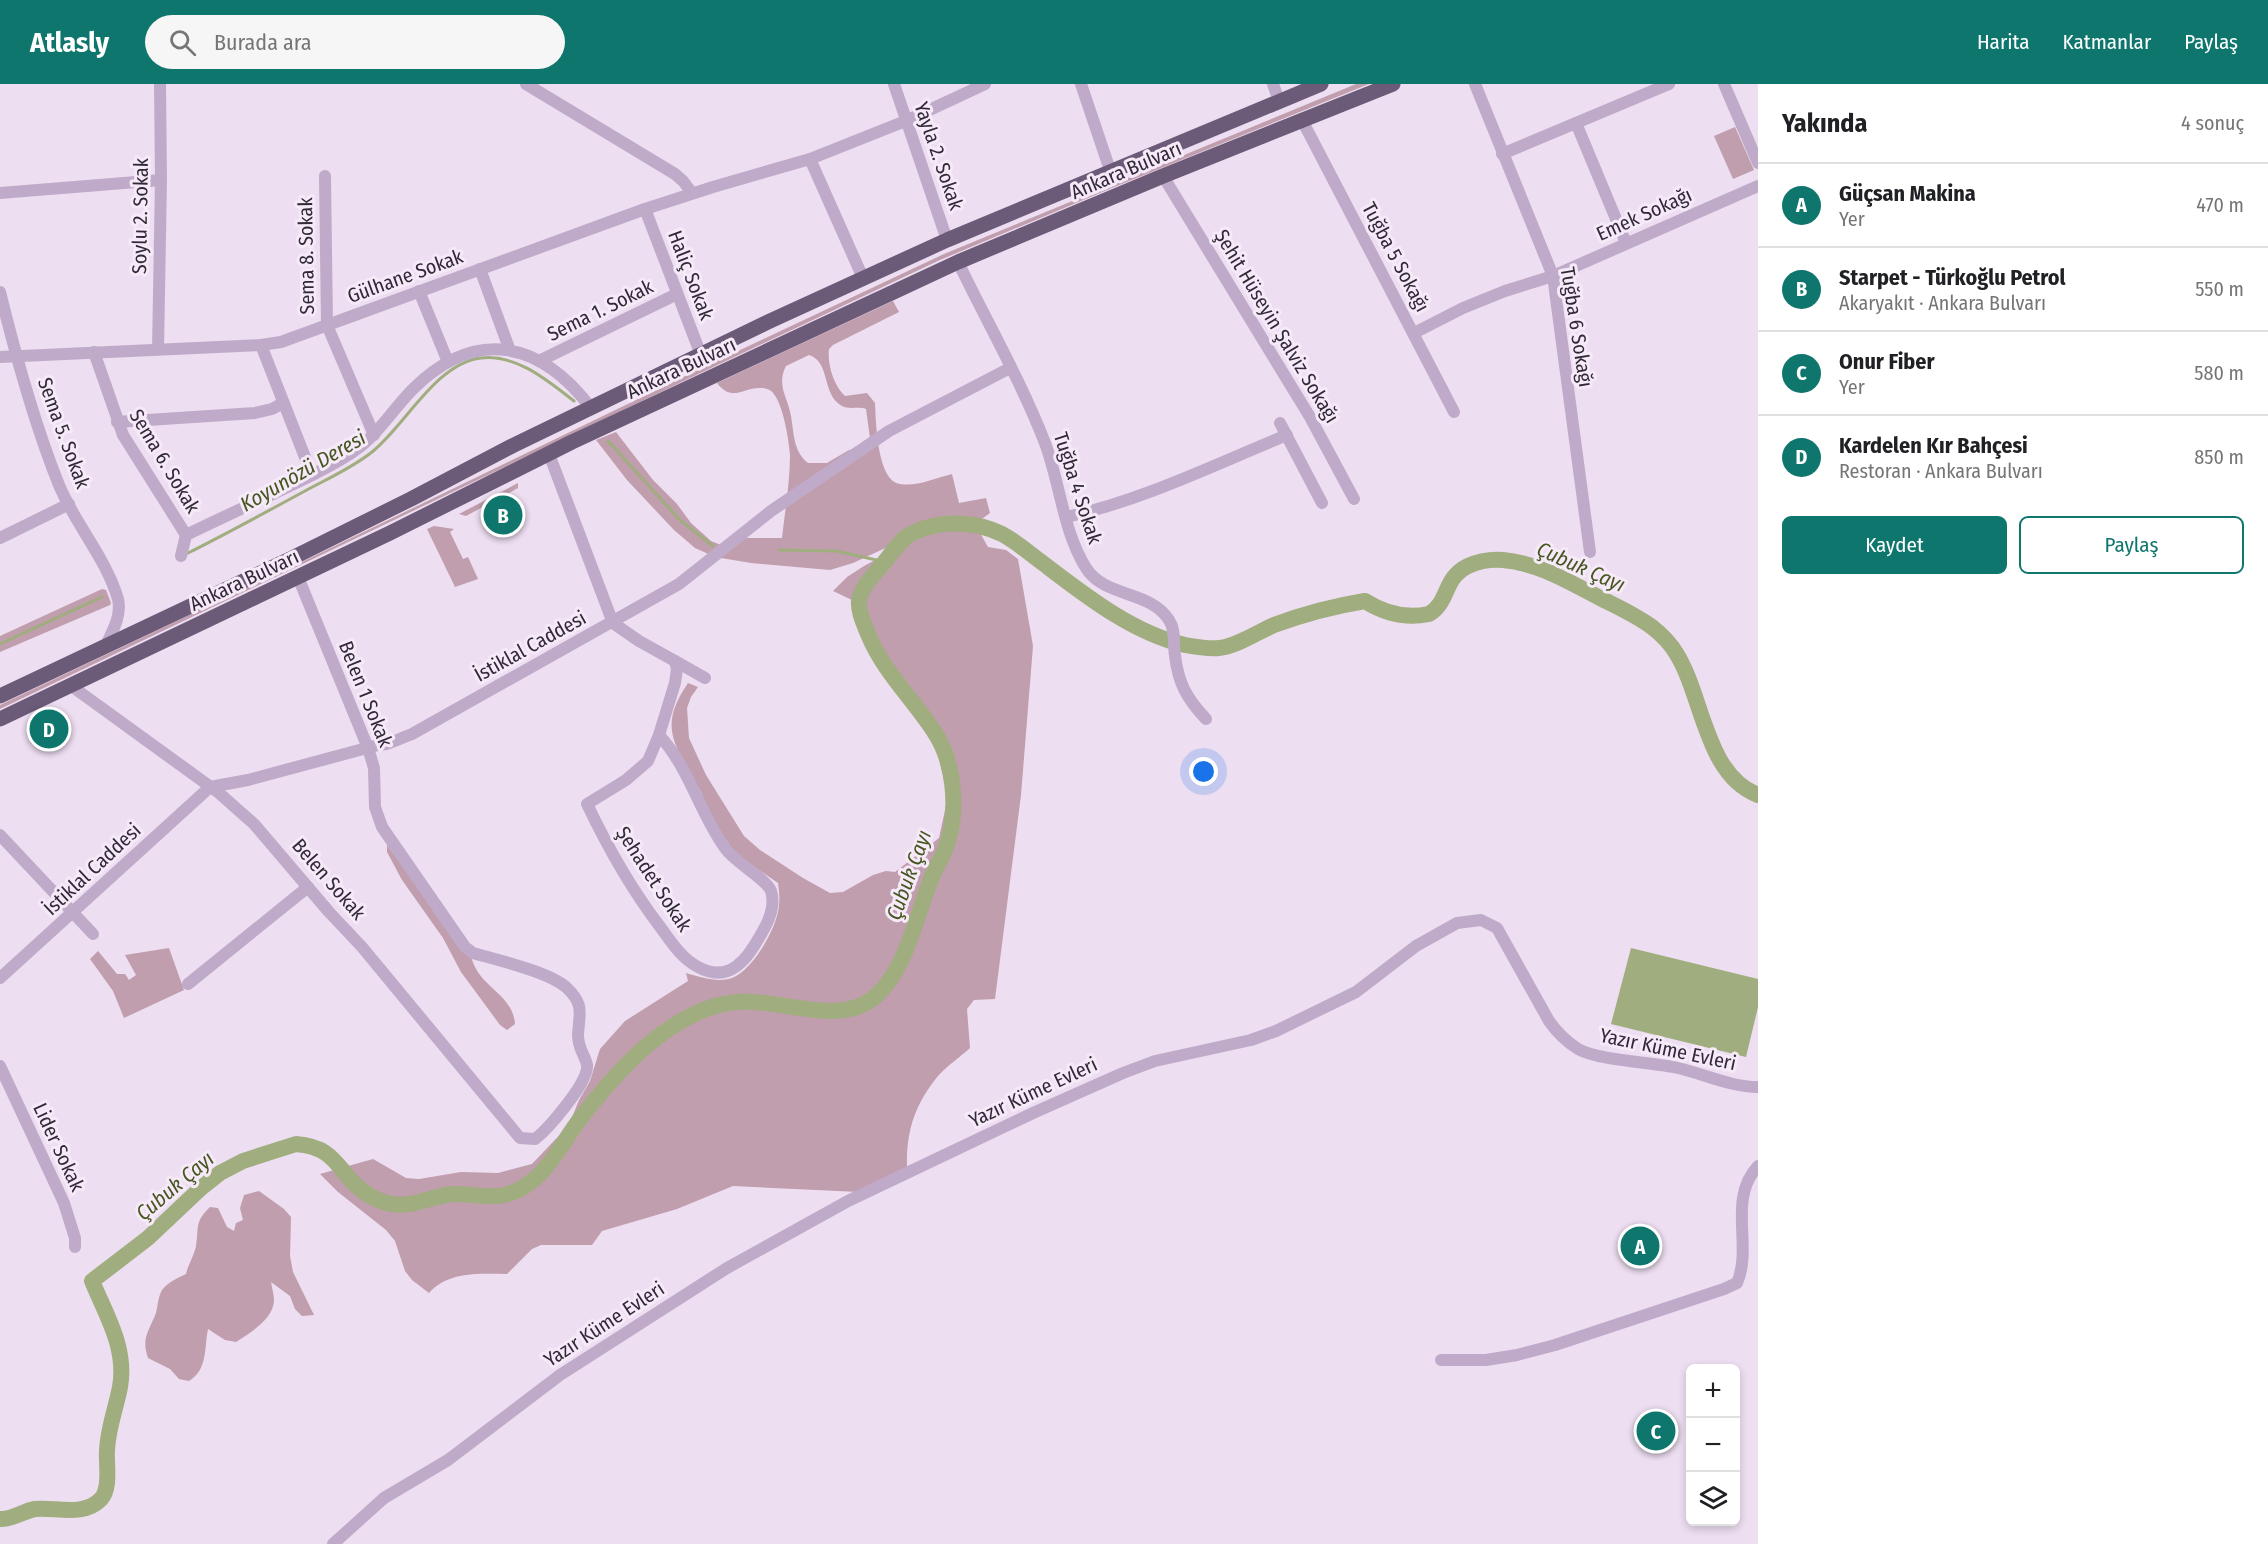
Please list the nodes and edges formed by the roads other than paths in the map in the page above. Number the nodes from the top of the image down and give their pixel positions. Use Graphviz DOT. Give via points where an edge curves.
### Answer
graph roads {
  1 [pos="160,84"];
  2 [pos="526,84"];
  3 [pos="894,84"];
  4 [pos="985,84"];
  5 [pos="1081,84"];
  6 [pos="1273,84"];
  7 [pos="1321,84"];
  8 [pos="1393,84"];
  9 [pos="1475,84"];
  10 [pos="1669,84"];
  11 [pos="1724,84"];
  12 [pos="1279,101"];
  13 [pos="908,120"];
  14 [pos="1302,120"];
  15 [pos="1576,123"];
  16 [pos="1502,154"];
  17 [pos="810,159"];
  18 [pos="1758,163"];
  19 [pos="1110,170"];
  20 [pos="325,176"];
  21 [pos="1163,176"];
  22 [pos="161,180"];
  23 [pos="1758,186"];
  24 [pos="0,193"];
  25 [pos="692,193"];
  26 [pos="645,209"];
  27 [pos="947,240"];
  28 [pos="1626,243"];
  29 [pos="958,262"];
  30 [pos="480,269"];
  31 [pos="1553,276"];
  32 [pos="863,278"];
  33 [pos="419,291"];
  34 [pos="0,292"];
  35 [pos="677,294"];
  36 [pos="327,326"];
  37 [pos="1414,333"];
  38 [pos="261,345"];
  39 [pos="509,348"];
  40 [pos="158,349"];
  41 [pos="94,352"];
  42 [pos="701,355"];
  43 [pos="16,356"];
  44 [pos="0,357"];
  45 [pos="538,361"];
  46 [pos="448,362"];
  47 [pos="1010,368"];
  48 [pos="284,403"];
  49 [pos="591,408"];
  50 [pos="1454,411"];
  51 [pos="117,422"];
  52 [pos="1280,423"];
  53 [pos="374,435"];
  54 [pos="1287,435"];
  55 [pos="549,454"];
  56 [pos="312,475"];
  57 [pos="1354,499"];
  58 [pos="1322,503"];
  59 [pos="69,504"];
  60 [pos="1066,518"];
  61 [pos="186,535"];
  62 [pos="0,538"];
  63 [pos="1590,552"];
  64 [pos="181,556"];
  65 [pos="298,577"];
  66 [pos="614,622"];
  67 [pos="105,646"];
  68 [pos="675,661"];
  69 [pos="705,678"];
  70 [pos="70,685"];
  71 [pos="0,696"];
  72 [pos="0,719"];
  73 [pos="1206,719"];
  74 [pos="659,735"];
  75 [pos="368,748"];
  76 [pos="210,786"];
  77 [pos="0,835"];
  78 [pos="308,887"];
  79 [pos="73,914"];
  80 [pos="93,934"];
  81 [pos="0,978"];
  82 [pos="188,984"];
  83 [pos="0,1066"];
  84 [pos="1758,1088"];
  85 [pos="520,1138"];
  86 [pos="1758,1166"];
  87 [pos="75,1247"];
  88 [pos="1441,1360"];
  89 [pos="333,1544"];
  1 -- 22 [label="street, Soylu 2. Sokak"];
  2 -- 25 [label="street" via="675,174"];
  3 -- 13 [label="street, Yayla 2. Sokak"];
  4 -- 13 [label="street, Gülhane Sokak"];
  5 -- 19 [label="street"];
  6 -- 12 [label="street"];
  7 -- 12 [label="main road, Ankara Bulvarı"];
  8 -- 14 [label="main road, Ankara Bulvarı"];
  9 -- 16 [label="street, Tuğba 6 Sokağı"];
  10 -- 15 [label="street"];
  11 -- 18 [label="street"];
  12 -- 19 [label="main road, Ankara Bulvarı"];
  13 -- 17 [label="street, Gülhane Sokak"];
  13 -- 27 [label="street, Yayla 2. Sokak"];
  14 -- 21 [label="main road, Ankara Bulvarı"];
  14 -- 37 [label="street, Tuğba 5 Sokağı"];
  15 -- 16 [label="street"];
  15 -- 28 [label="street"];
  16 -- 31 [label="street, Tuğba 6 Sokağı"];
  17 -- 25 [label="street, Gülhane Sokak"];
  17 -- 32 [label="street"];
  19 -- 27 [label="main road, Ankara Bulvarı"];
  20 -- 36 [label="street, Sema 8. Sokak"];
  21 -- 29 [label="main road, Ankara Bulvarı"];
  21 -- 57 [label="street, Şehit Hüseyin Şalviz Sokağı" via="1310,417"];
  22 -- 24 [label="street"];
  22 -- 40 [label="street, Soylu 2. Sokak"];
  23 -- 28 [label="street, Emek Sokağı"];
  25 -- 26 [label="street, Gülhane Sokak"];
  26 -- 30 [label="street, Gülhane Sokak"];
  26 -- 35 [label="street, Haliç Sokak"];
  27 -- 32 [label="main road, Ankara Bulvarı"];
  28 -- 31 [label="street, Emek Sokağı"];
  29 -- 47 [label="street, Tuğba 4 Sokak"];
  29 -- 55 [label="main road, Ankara Bulvarı"];
  30 -- 33 [label="street, Gülhane Sokak"];
  30 -- 39 [label="street"];
  31 -- 37 [label="street, Emek Sokağı" via="1484,298"];
  31 -- 63 [label="street, Tuğba 6 Sokağı"];
  32 -- 42 [label="main road, Ankara Bulvarı"];
  33 -- 36 [label="street, Gülhane Sokak"];
  33 -- 46 [label="street"];
  34 -- 43 [label="street, Sema 5. Sokak"];
  35 -- 42 [label="street, Haliç Sokak"];
  35 -- 45 [label="street, Sema 1. Sokak"];
  36 -- 38 [label="street, Gülhane Sokak"];
  36 -- 53 [label="street, Sema 8. Sokak"];
  37 -- 50 [label="street, Tuğba 5 Sokağı"];
  38 -- 40 [label="street, Gülhane Sokak"];
  38 -- 48 [label="street"];
  39 -- 45 [label="street, Sema 1. Sokak"];
  39 -- 46 [label="street, Sema 1. Sokak" via="474,351"];
  40 -- 41 [label="street, Gülhane Sokak"];
  41 -- 43 [label="street, Gülhane Sokak"];
  41 -- 51 [label="street, Sema 6. Sokak"];
  42 -- 49 [label="main road, Ankara Bulvarı"];
  43 -- 44 [label="street, Gülhane Sokak"];
  43 -- 59 [label="street, Sema 5. Sokak" via="35,420"];
  45 -- 49 [label="street, Sema 1. Sokak" via="566,381"];
  46 -- 53 [label="street, Sema 1. Sokak" via="416,386"];
  47 -- 60 [label="street, Tuğba 4 Sokak" via="1048,452"];
  47 -- 66 [label="street, İstiklal Caddesi" via="890,431 771,512 679,584"];
  48 -- 51 [label="street" via="255,412"];
  48 -- 56 [label="street"];
  49 -- 67 [label="main road, Ankara Bulvarı" via="288,560"];
  51 -- 61 [label="street, Sema 6. Sokak"];
  52 -- 54 [label="street"];
  53 -- 56 [label="street, Sema 1. Sokak" via="338,462"];
  54 -- 58 [label="street"];
  54 -- 60 [label="street" via="1129,500"];
  55 -- 65 [label="main road, Ankara Bulvarı"];
  55 -- 66 [label="street"];
  56 -- 61 [label="street, Sema 1. Sokak"];
  59 -- 62 [label="street"];
  59 -- 67 [label="street, Sema 5. Sokak" via="118,601 117,620"];
  60 -- 73 [label="street, Tuğba 4 Sokak" via="1080,558 1094,579 1156,607 1170,621 1185,695"];
  61 -- 64 [label="street, Sema 6. Sokak"];
  65 -- 70 [label="main road, Ankara Bulvarı"];
  65 -- 75 [label="street, Belen 1 Sokak"];
  66 -- 68 [label="street"];
  66 -- 75 [label="street, İstiklal Caddesi" via="412,734"];
  67 -- 71 [label="main road, Ankara Bulvarı"];
  68 -- 69 [label="street"];
  68 -- 74 [label="street" via="675,683"];
  70 -- 72 [label="main road, Ankara Bulvarı"];
  70 -- 76 [label="street, Belen Sokak"];
  74 -- 74 [label="street, Şehadet Sokak" via="683,768 726,850 740,865 764,880 772,894 768,922 753,948 740,966 724,972 699,968 675,947 614,857 587,804 642,767"];
  75 -- 76 [label="street, İstiklal Caddesi" via="248,780"];
  75 -- 85 [label="street, Belen 1 Sokak" via="374,768 375,807 382,826 465,947 557,981 577,999 581,1012 578,1042 587,1063 584,1080 540,1135 535,1139"];
  76 -- 78 [label="street, Belen Sokak" via="254,824"];
  76 -- 79 [label="street, İstiklal Caddesi"];
  77 -- 79 [label="street"];
  78 -- 82 [label="street"];
  78 -- 85 [label="street, Belen Sokak"];
  79 -- 80 [label="street"];
  79 -- 81 [label="street, İstiklal Caddesi"];
  83 -- 87 [label="street, Lider Sokak" via="64,1203"];
  84 -- 89 [label="street, Yazır Küme Evleri" via="1579,1049 1548,1020 1497,928 1481,920 1456,923 1416,946 1356,992 1276,1032 1155,1061 1106,1080 848,1201 727,1268 560,1375 448,1460 392,1492"];
  86 -- 88 [label="street" via="1748,1181 1741,1205 1743,1257 1737,1283 1555,1346 1486,1360"];
}
